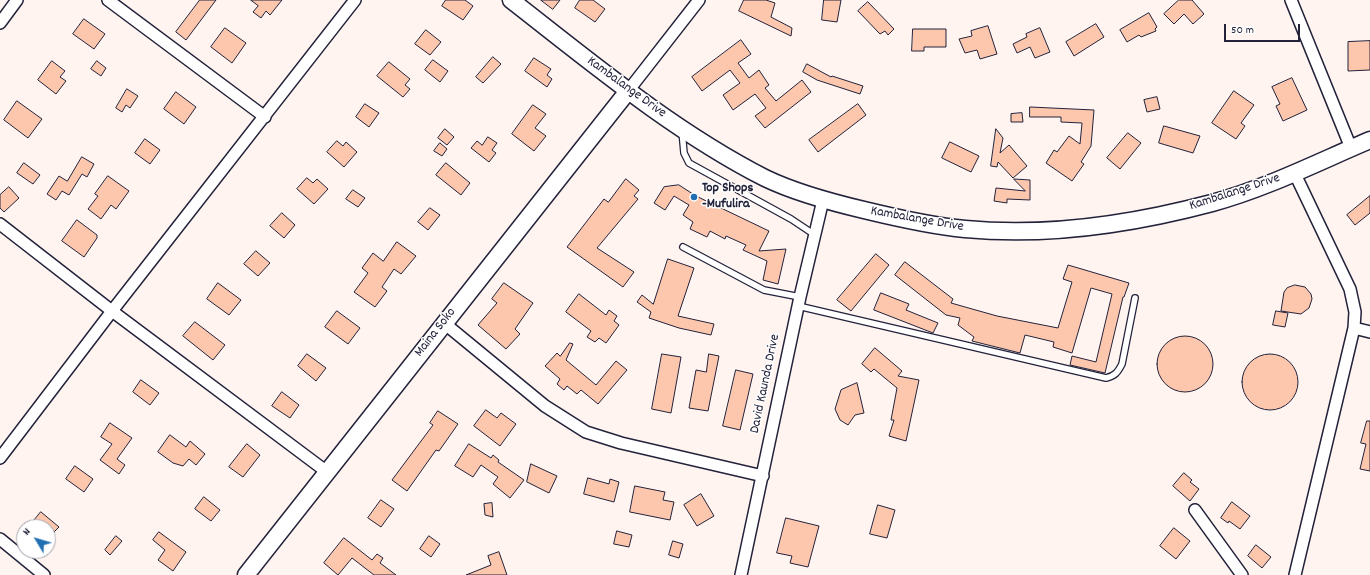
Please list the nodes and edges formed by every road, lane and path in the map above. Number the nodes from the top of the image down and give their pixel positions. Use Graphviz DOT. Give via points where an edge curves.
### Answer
graph roads {
  1 [pos="17,0"];
  2 [pos="108,0"];
  3 [pos="355,0"];
  4 [pos="510,0"];
  5 [pos="699,0"];
  6 [pos="1291,0"];
  7 [pos="0,23"];
  8 [pos="628,91"];
  9 [pos="265,117"];
  10 [pos="681,128"];
  11 [pos="1370,140"];
  12 [pos="1351,148"];
  13 [pos="1295,174"];
  14 [pos="823,200"];
  15 [pos="0,224"];
  16 [pos="815,235"];
  17 [pos="683,247"];
  18 [pos="1135,298"];
  19 [pos="799,301"];
  20 [pos="112,311"];
  21 [pos="444,323"];
  22 [pos="1354,328"];
  23 [pos="1370,332"];
  24 [pos="0,458"];
  25 [pos="327,472"];
  26 [pos="763,476"];
  27 [pos="1194,510"];
  28 [pos="0,539"];
  29 [pos="44,575"];
  30 [pos="246,575"];
  31 [pos="741,575"];
  32 [pos="1242,575"];
  33 [pos="1295,575"];
  1 -- 7 [label="street"];
  2 -- 9 [label="street"];
  3 -- 9 [label="street"];
  4 -- 8 [label="street, Kambalange Drive"];
  5 -- 8 [label="street"];
  6 -- 12 [label="street"];
  8 -- 10 [label="street, Kambalange Drive"];
  8 -- 21 [label="street, Maina Soko"];
  9 -- 20 [label="street"];
  10 -- 14 [label="street, Kambalange Drive" via="767,179"];
  10 -- 16 [label="lane" via="684,153 689,163"];
  11 -- 12 [label="street, Kambalange Drive"];
  12 -- 13 [label="street, Kambalange Drive"];
  13 -- 14 [label="street, Kambalange Drive" via="1214,202 1134,221 1062,230 966,229 905,220"];
  13 -- 22 [label="street" via="1350,289 1355,312"];
  14 -- 16 [label="street, David Kaunda Drive"];
  15 -- 20 [label="street"];
  16 -- 19 [label="street, David Kaunda Drive"];
  17 -- 19 [label="lane" via="764,290"];
  18 -- 19 [label="lane" via="1122,364 1118,372 1106,378"];
  19 -- 26 [label="street, David Kaunda Drive"];
  20 -- 24 [label="street"];
  20 -- 25 [label="street"];
  21 -- 25 [label="street, Maina Soko"];
  21 -- 26 [label="street" via="545,406 586,432 621,443"];
  22 -- 23 [label="street"];
  22 -- 33 [label="street"];
  25 -- 30 [label="street, Maina Soko"];
  26 -- 31 [label="street, David Kaunda Drive"];
  27 -- 32 [label="street"];
  28 -- 29 [label="street"];
}
